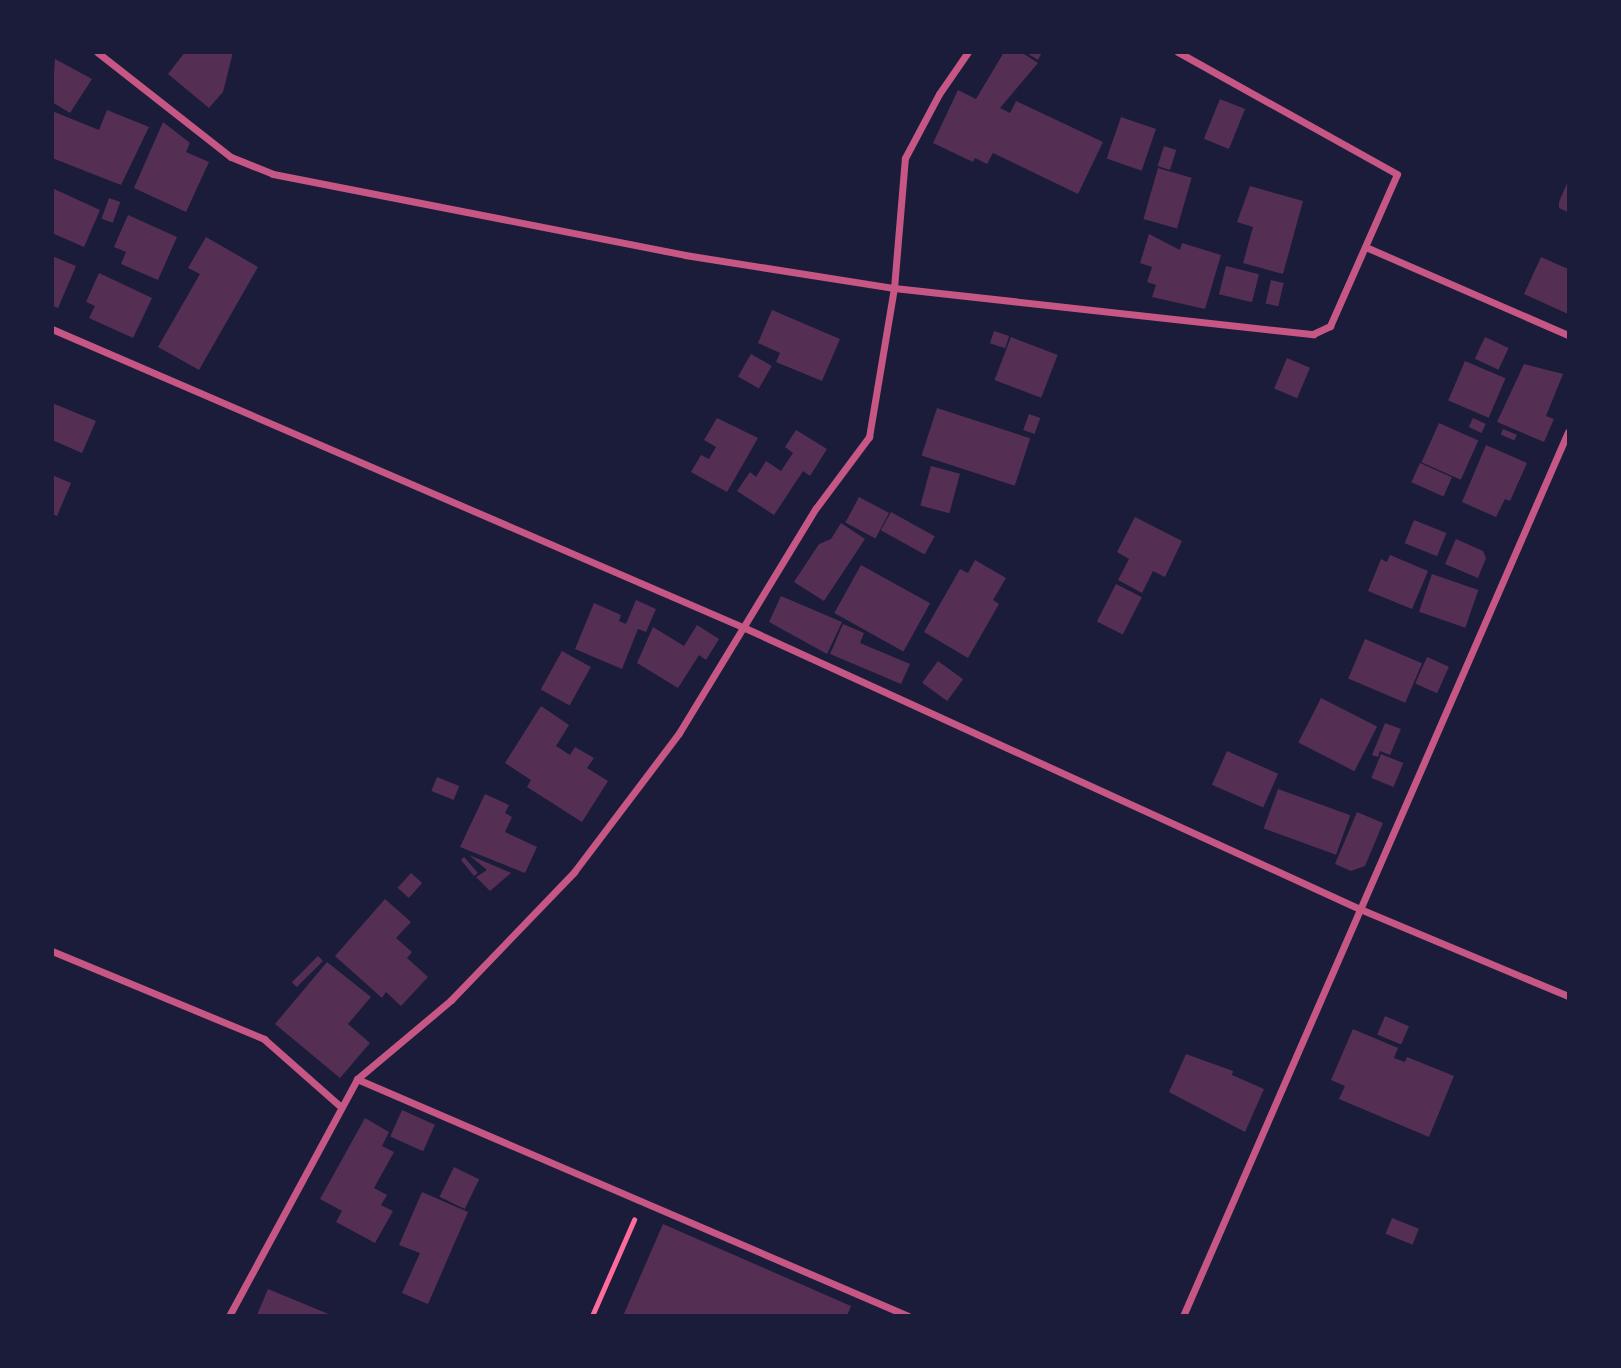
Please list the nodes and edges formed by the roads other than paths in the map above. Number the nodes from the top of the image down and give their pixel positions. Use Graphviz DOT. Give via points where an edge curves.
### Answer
graph roads {
  1 [pos="97,52"];
  2 [pos="968,52"];
  3 [pos="1178,52"];
  4 [pos="1368,248"];
  5 [pos="894,288"];
  6 [pos="52,329"];
  7 [pos="1569,335"];
  8 [pos="1569,432"];
  9 [pos="745,628"];
  10 [pos="1360,909"];
  11 [pos="52,951"];
  12 [pos="1569,996"];
  13 [pos="357,1079"];
  14 [pos="340,1106"];
  15 [pos="229,1315"];
  16 [pos="908,1315"];
  17 [pos="1183,1315"];
  1 -- 5 [label="street" via="231,157 273,174 685,255"];
  2 -- 5 [label="street" via="905,158"];
  3 -- 4 [label="street" via="1397,174"];
  4 -- 5 [label="street" via="1330,326 1313,334"];
  4 -- 7 [label="street"];
  5 -- 9 [label="street" via="869,437 816,508"];
  6 -- 9 [label="street"];
  8 -- 10 [label="street"];
  9 -- 10 [label="street"];
  9 -- 13 [label="street" via="678,733 574,873 451,1000"];
  10 -- 12 [label="street"];
  10 -- 17 [label="street"];
  11 -- 14 [label="street" via="264,1039"];
  13 -- 14 [label="street"];
  13 -- 16 [label="street"];
  14 -- 15 [label="street"];
}
